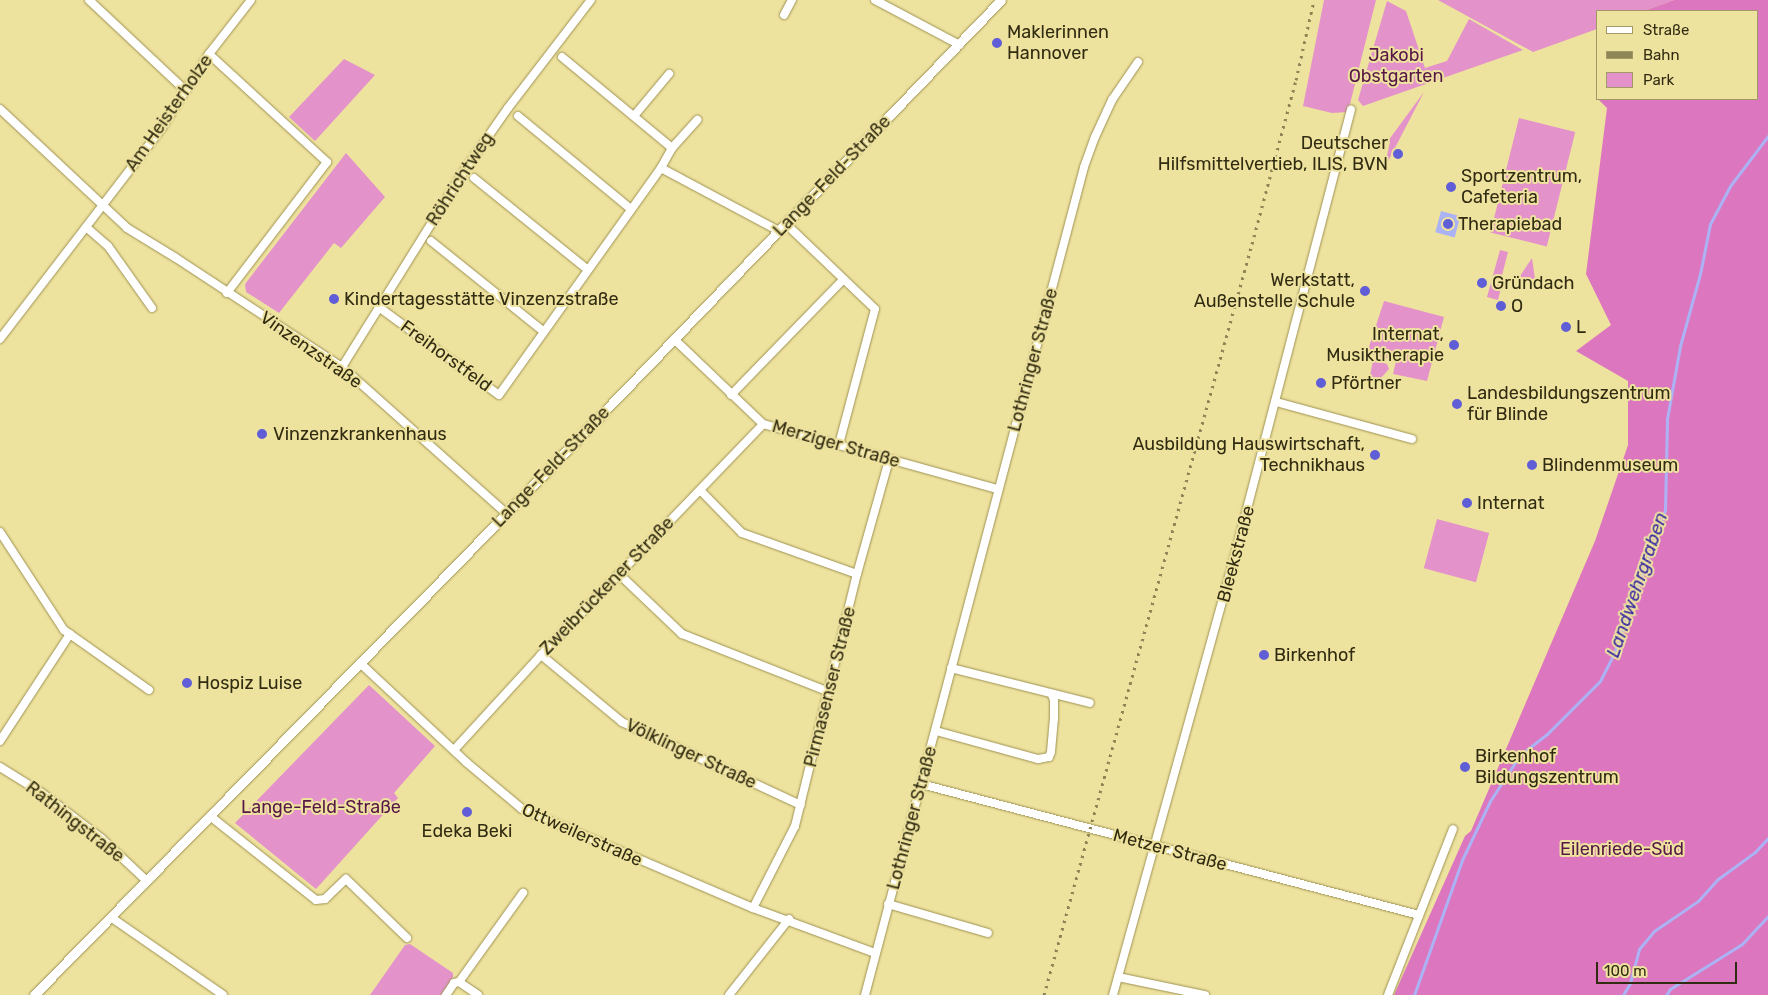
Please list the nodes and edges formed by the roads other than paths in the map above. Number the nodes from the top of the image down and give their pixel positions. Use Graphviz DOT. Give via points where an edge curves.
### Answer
graph roads {
  1 [pos="89,0"];
  2 [pos="591,0"];
  3 [pos="792,0"];
  4 [pos="875,0"];
  5 [pos="1001,0"];
  6 [pos="248,1"];
  7 [pos="784,15"];
  8 [pos="960,45"];
  9 [pos="210,54"];
  10 [pos="562,56"];
  11 [pos="1138,62"];
  12 [pos="669,74"];
  13 [pos="186,91"];
  14 [pos="0,110"];
  15 [pos="1351,110"];
  16 [pos="518,116"];
  17 [pos="634,116"];
  18 [pos="697,120"];
  19 [pos="672,148"];
  20 [pos="661,168"];
  21 [pos="474,178"];
  22 [pos="102,206"];
  23 [pos="631,209"];
  24 [pos="786,224"];
  25 [pos="86,227"];
  26 [pos="779,231"];
  27 [pos="431,241"];
  28 [pos="588,270"];
  29 [pos="843,280"];
  30 [pos="227,293"];
  31 [pos="152,308"];
  32 [pos="380,308"];
  33 [pos="544,332"];
  34 [pos="0,339"];
  35 [pos="674,339"];
  36 [pos="342,367"];
  37 [pos="731,395"];
  38 [pos="1276,402"];
  39 [pos="763,424"];
  40 [pos="1412,439"];
  41 [pos="838,444"];
  42 [pos="890,460"];
  43 [pos="998,489"];
  44 [pos="700,490"];
  45 [pos="506,513"];
  46 [pos="0,532"];
  47 [pos="619,574"];
  48 [pos="857,574"];
  49 [pos="70,634"];
  50 [pos="541,655"];
  51 [pos="360,663"];
  52 [pos="951,668"];
  53 [pos="149,690"];
  54 [pos="829,692"];
  55 [pos="1052,695"];
  56 [pos="1090,703"];
  57 [pos="936,731"];
  58 [pos="0,741"];
  59 [pos="454,750"];
  60 [pos="0,767"];
  61 [pos="921,784"];
  62 [pos="801,805"];
  63 [pos="210,816"];
  64 [pos="1453,828"];
  65 [pos="1155,846"];
  66 [pos="147,881"];
  67 [pos="523,893"];
  68 [pos="888,904"];
  69 [pos="753,908"];
  70 [pos="1419,915"];
  71 [pos="112,918"];
  72 [pos="789,919"];
  73 [pos="988,933"];
  74 [pos="406,938"];
  75 [pos="875,953"];
  76 [pos="1118,977"];
  77 [pos="459,982"];
  78 [pos="34,995"];
  79 [pos="223,995"];
  80 [pos="446,995"];
  81 [pos="478,995"];
  82 [pos="729,995"];
  83 [pos="865,995"];
  84 [pos="1113,995"];
  85 [pos="1205,995"];
  86 [pos="1388,995"];
  1 -- 13 [label="street"];
  2 -- 32 [label="street, Röhrichtweg" via="464,171"];
  3 -- 7 [label="street"];
  4 -- 8 [label="street"];
  5 -- 8 [label="street, Lange-Feld-Straße"];
  6 -- 9 [label="street, Am Heisterholze"];
  8 -- 24 [label="street, Lange-Feld-Straße"];
  9 -- 13 [label="street, Am Heisterholze"];
  9 -- 30 [label="street" via="327,162"];
  10 -- 17 [label="street"];
  11 -- 43 [label="street, Lothringer Straße" via="1112,100 1084,166"];
  12 -- 17 [label="street"];
  13 -- 22 [label="street, Am Heisterholze"];
  14 -- 22 [label="street, Vinzenzstraße"];
  15 -- 38 [label="street, Bleekstraße"];
  16 -- 23 [label="street"];
  17 -- 19 [label="street"];
  18 -- 19 [label="street, Freihorstfeld"];
  19 -- 20 [label="street, Freihorstfeld"];
  20 -- 23 [label="street, Freihorstfeld"];
  20 -- 26 [label="street"];
  21 -- 28 [label="street"];
  22 -- 25 [label="street, Am Heisterholze"];
  22 -- 30 [label="street, Vinzenzstraße" via="126,228"];
  23 -- 28 [label="street, Freihorstfeld"];
  24 -- 26 [label="street, Lange-Feld-Straße"];
  24 -- 29 [label="street"];
  25 -- 31 [label="street" via="108,246"];
  25 -- 34 [label="street, Am Heisterholze"];
  26 -- 35 [label="street, Lange-Feld-Straße"];
  27 -- 33 [label="street"];
  28 -- 33 [label="street, Freihorstfeld"];
  29 -- 37 [label="street"];
  29 -- 41 [label="street" via="875,309"];
  30 -- 36 [label="street, Vinzenzstraße"];
  32 -- 33 [label="street, Freihorstfeld" via="499,394"];
  32 -- 36 [label="street, Röhrichtweg"];
  35 -- 37 [label="street, Merziger Straße"];
  35 -- 45 [label="street, Lange-Feld-Straße"];
  36 -- 45 [label="street, Vinzenzstraße"];
  37 -- 39 [label="street, Merziger Straße"];
  38 -- 40 [label="street"];
  38 -- 65 [label="street, Bleekstraße"];
  39 -- 41 [label="street, Merziger Straße"];
  39 -- 44 [label="street, Zweibrückener Straße"];
  41 -- 42 [label="street, Merziger Straße"];
  42 -- 43 [label="street, Merziger Straße"];
  42 -- 48 [label="street, Pirmasenser Straße"];
  43 -- 52 [label="street, Lothringer Straße"];
  44 -- 47 [label="street, Zweibrückener Straße"];
  44 -- 48 [label="street" via="742,533"];
  45 -- 51 [label="street, Lange-Feld-Straße"];
  46 -- 49 [label="street" via="64,630"];
  47 -- 50 [label="street, Zweibrückener Straße"];
  47 -- 54 [label="street" via="682,634"];
  48 -- 54 [label="street, Pirmasenser Straße"];
  49 -- 53 [label="street"];
  49 -- 58 [label="street"];
  50 -- 59 [label="street, Zweibrückener Straße"];
  50 -- 62 [label="street, Völklinger Straße" via="622,722"];
  51 -- 59 [label="street, Ottweilerstraße"];
  51 -- 63 [label="street, Lange-Feld-Straße"];
  52 -- 55 [label="street"];
  52 -- 57 [label="street, Lothringer Straße"];
  54 -- 62 [label="street, Pirmasenser Straße"];
  55 -- 56 [label="street"];
  55 -- 57 [label="street, Lothringer Straße" via="1054,719 1049,757 1038,759"];
  57 -- 61 [label="street, Lothringer Straße"];
  59 -- 69 [label="street, Ottweilerstraße" via="522,809"];
  60 -- 66 [label="street, Rathingstraße" via="42,793 101,838"];
  61 -- 65 [label="street, Metzer Straße"];
  61 -- 68 [label="street, Lothringer Straße"];
  62 -- 69 [label="street, Pirmasenser Straße" via="796,826"];
  63 -- 66 [label="street, Lange-Feld-Straße"];
  63 -- 74 [label="street" via="316,900 325,899 346,879"];
  64 -- 70 [label="street"];
  65 -- 70 [label="street, Metzer Straße"];
  65 -- 76 [label="street, Bleekstraße"];
  66 -- 71 [label="street, Lange-Feld-Straße"];
  67 -- 77 [label="street"];
  68 -- 73 [label="street, Lothringer Straße"];
  68 -- 75 [label="street, Lothringer Straße"];
  69 -- 72 [label="street, Ottweilerstraße"];
  70 -- 86 [label="street"];
  71 -- 78 [label="street, Lange-Feld-Straße"];
  71 -- 79 [label="street"];
  72 -- 75 [label="street, Ottweilerstraße"];
  72 -- 82 [label="street"];
  75 -- 83 [label="street, Lothringer Straße"];
  76 -- 84 [label="street, Bleekstraße"];
  76 -- 85 [label="street"];
  77 -- 80 [label="street" via="454,983"];
  77 -- 81 [label="street"];
}
